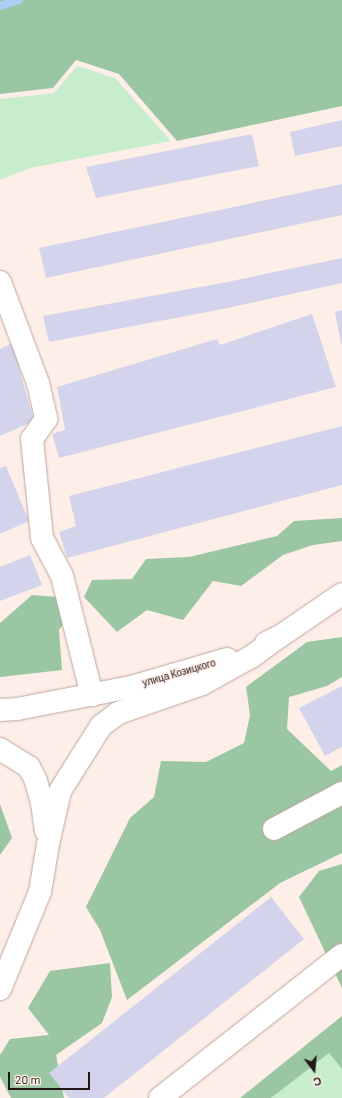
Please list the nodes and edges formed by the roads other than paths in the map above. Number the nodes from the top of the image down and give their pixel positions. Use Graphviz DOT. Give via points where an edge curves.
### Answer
graph roads {
  1 [pos="0,282"];
  2 [pos="342,594"];
  3 [pos="280,637"];
  4 [pos="92,695"];
  5 [pos="0,710"];
  6 [pos="0,749"];
  7 [pos="342,793"];
  8 [pos="274,829"];
  9 [pos="48,844"];
  10 [pos="342,955"];
  11 [pos="0,989"];
  12 [pos="160,1098"];
  1 -- 4 [label="street" via="38,383 46,419 32,439 42,538 62,576"];
  2 -- 3 [label="street, улица Козицкого"];
  3 -- 4 [label="street, улица Козицкого" via="223,661 131,687"];
  3 -- 9 [label="street" via="251,657 202,684 118,713 101,726 60,791"];
  4 -- 5 [label="street, улица Козицкого"];
  6 -- 9 [label="street" via="29,767 42,803"];
  7 -- 8 [label="street"];
  9 -- 11 [label="street" via="40,892"];
  10 -- 12 [label="street"];
}
